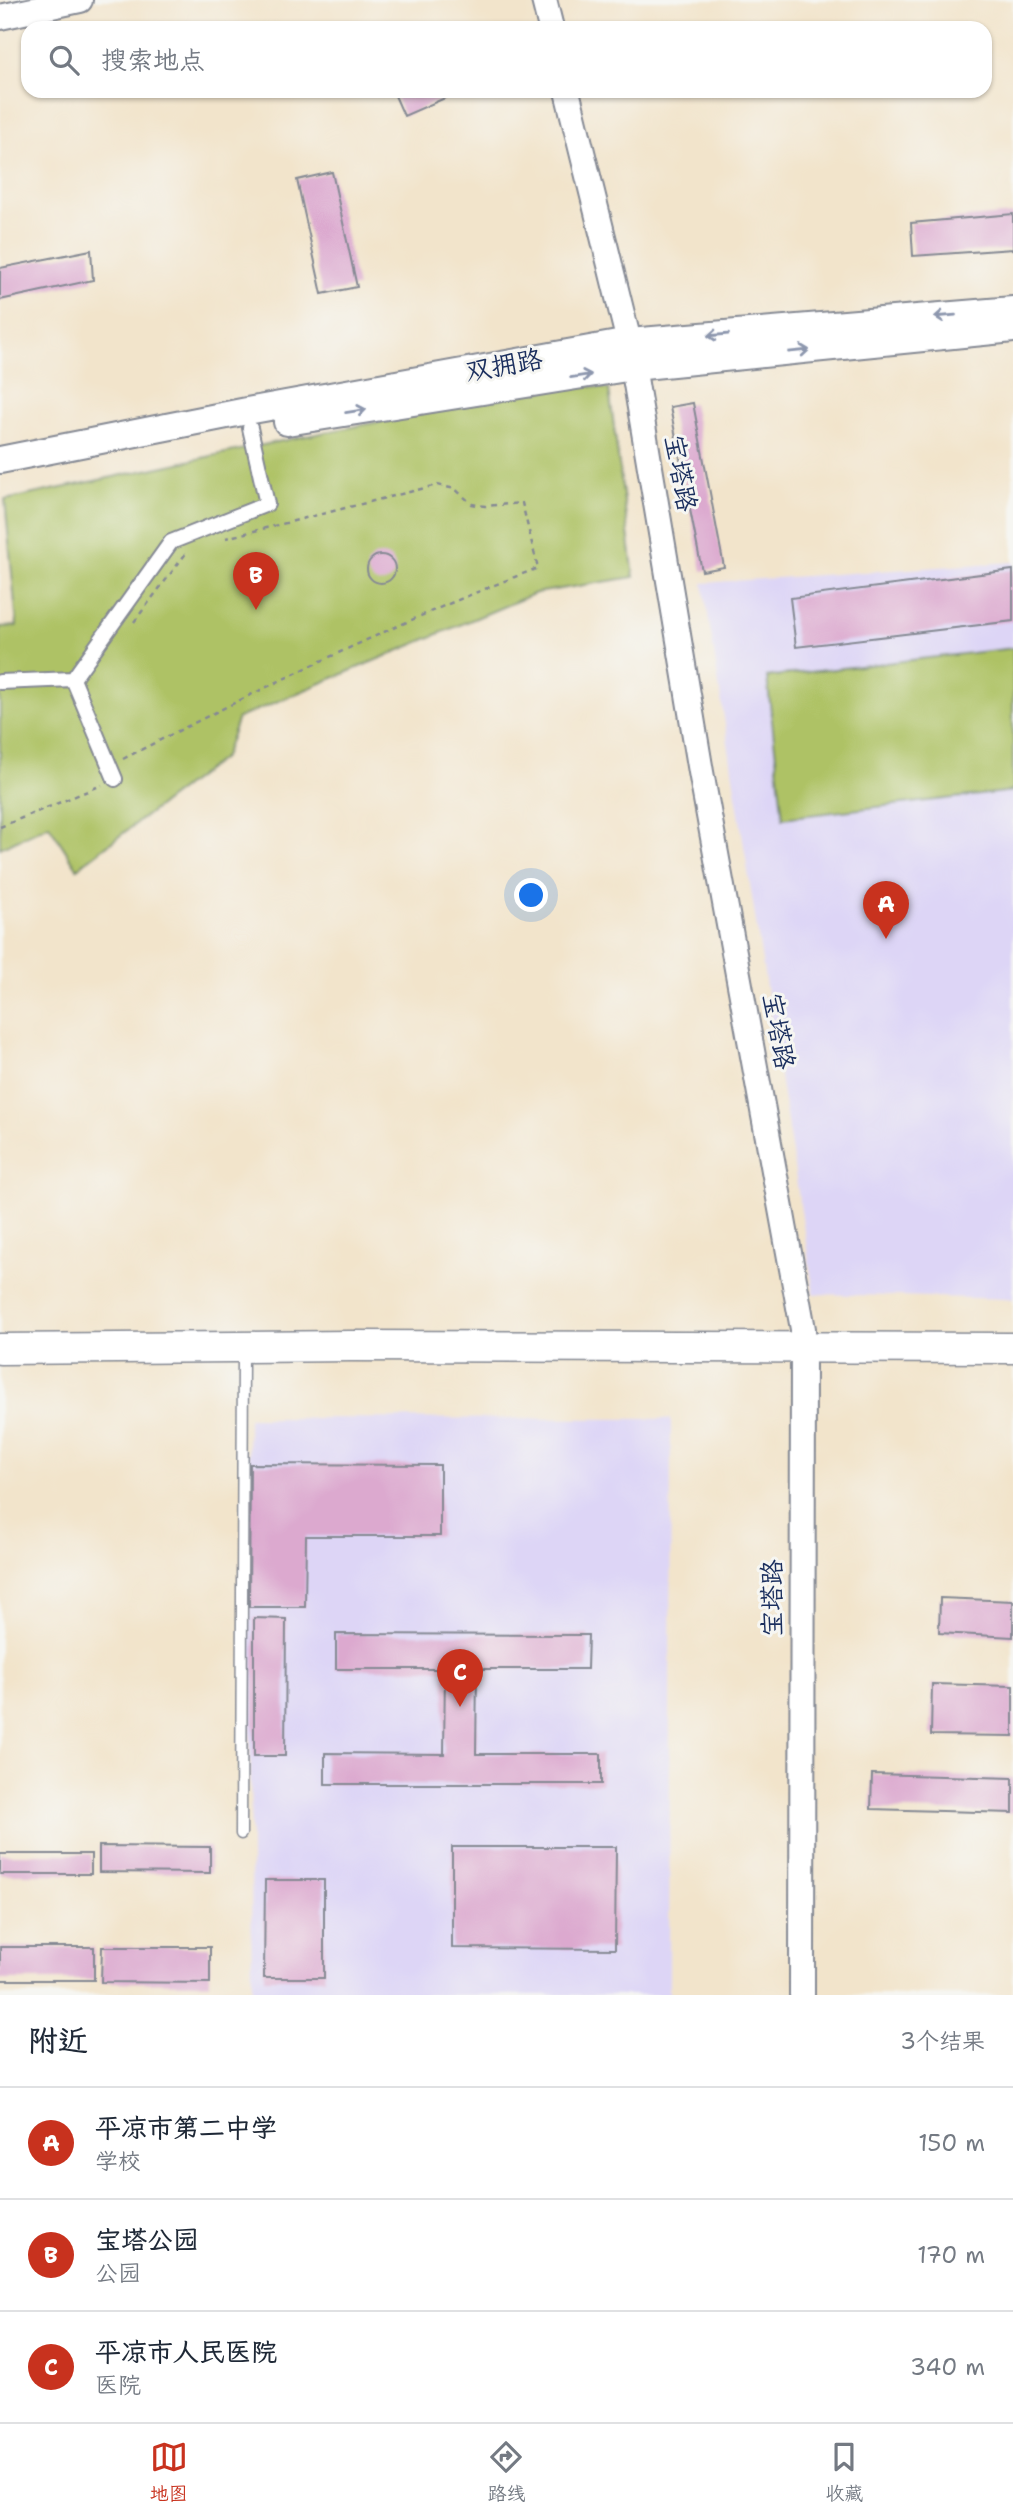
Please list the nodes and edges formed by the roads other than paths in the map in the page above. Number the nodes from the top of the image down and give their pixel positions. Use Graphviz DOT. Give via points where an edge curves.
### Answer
graph roads {
  1 [pos="80,0"];
  2 [pos="544,0"];
  3 [pos="0,17"];
  4 [pos="549,21"];
  5 [pos="569,98"];
  6 [pos="1013,310"];
  7 [pos="1013,329"];
  8 [pos="631,355"];
  9 [pos="250,428"];
  10 [pos="0,460"];
  11 [pos="0,477"];
  12 [pos="73,679"];
  13 [pos="0,682"];
  14 [pos="112,773"];
  15 [pos="1013,1330"];
  16 [pos="0,1331"];
  17 [pos="466,1337"];
  18 [pos="803,1338"];
  19 [pos="243,1347"];
  20 [pos="1013,1348"];
  21 [pos="0,1349"];
  22 [pos="241,1833"];
  23 [pos="802,1995"];
  1 -- 3 [label="street"];
  2 -- 4 [label="street"];
  5 -- 8 [label="street, 宝塔路"];
  6 -- 8 [label="main road, 双拥路, one-way"];
  8 -- 7 [label="main road, 双拥路, one-way"];
  9 -- 8 [label="main road, 双拥路, one-way"];
  8 -- 10 [label="main road, 双拥路" via="247,411"];
  8 -- 18 [label="street, 宝塔路"];
  9 -- 11 [label="main road, 双拥路"];
  9 -- 12 [label="street" via="267,504 171,542"];
  12 -- 13 [label="street"];
  12 -- 14 [label="street"];
  15 -- 18 [label="main road"];
  16 -- 17 [label="main road"];
  17 -- 18 [label="main road"];
  17 -- 19 [label="main road"];
  18 -- 20 [label="main road"];
  18 -- 23 [label="street, 宝塔路"];
  19 -- 21 [label="main road"];
  19 -- 22 [label="lane"];
}
